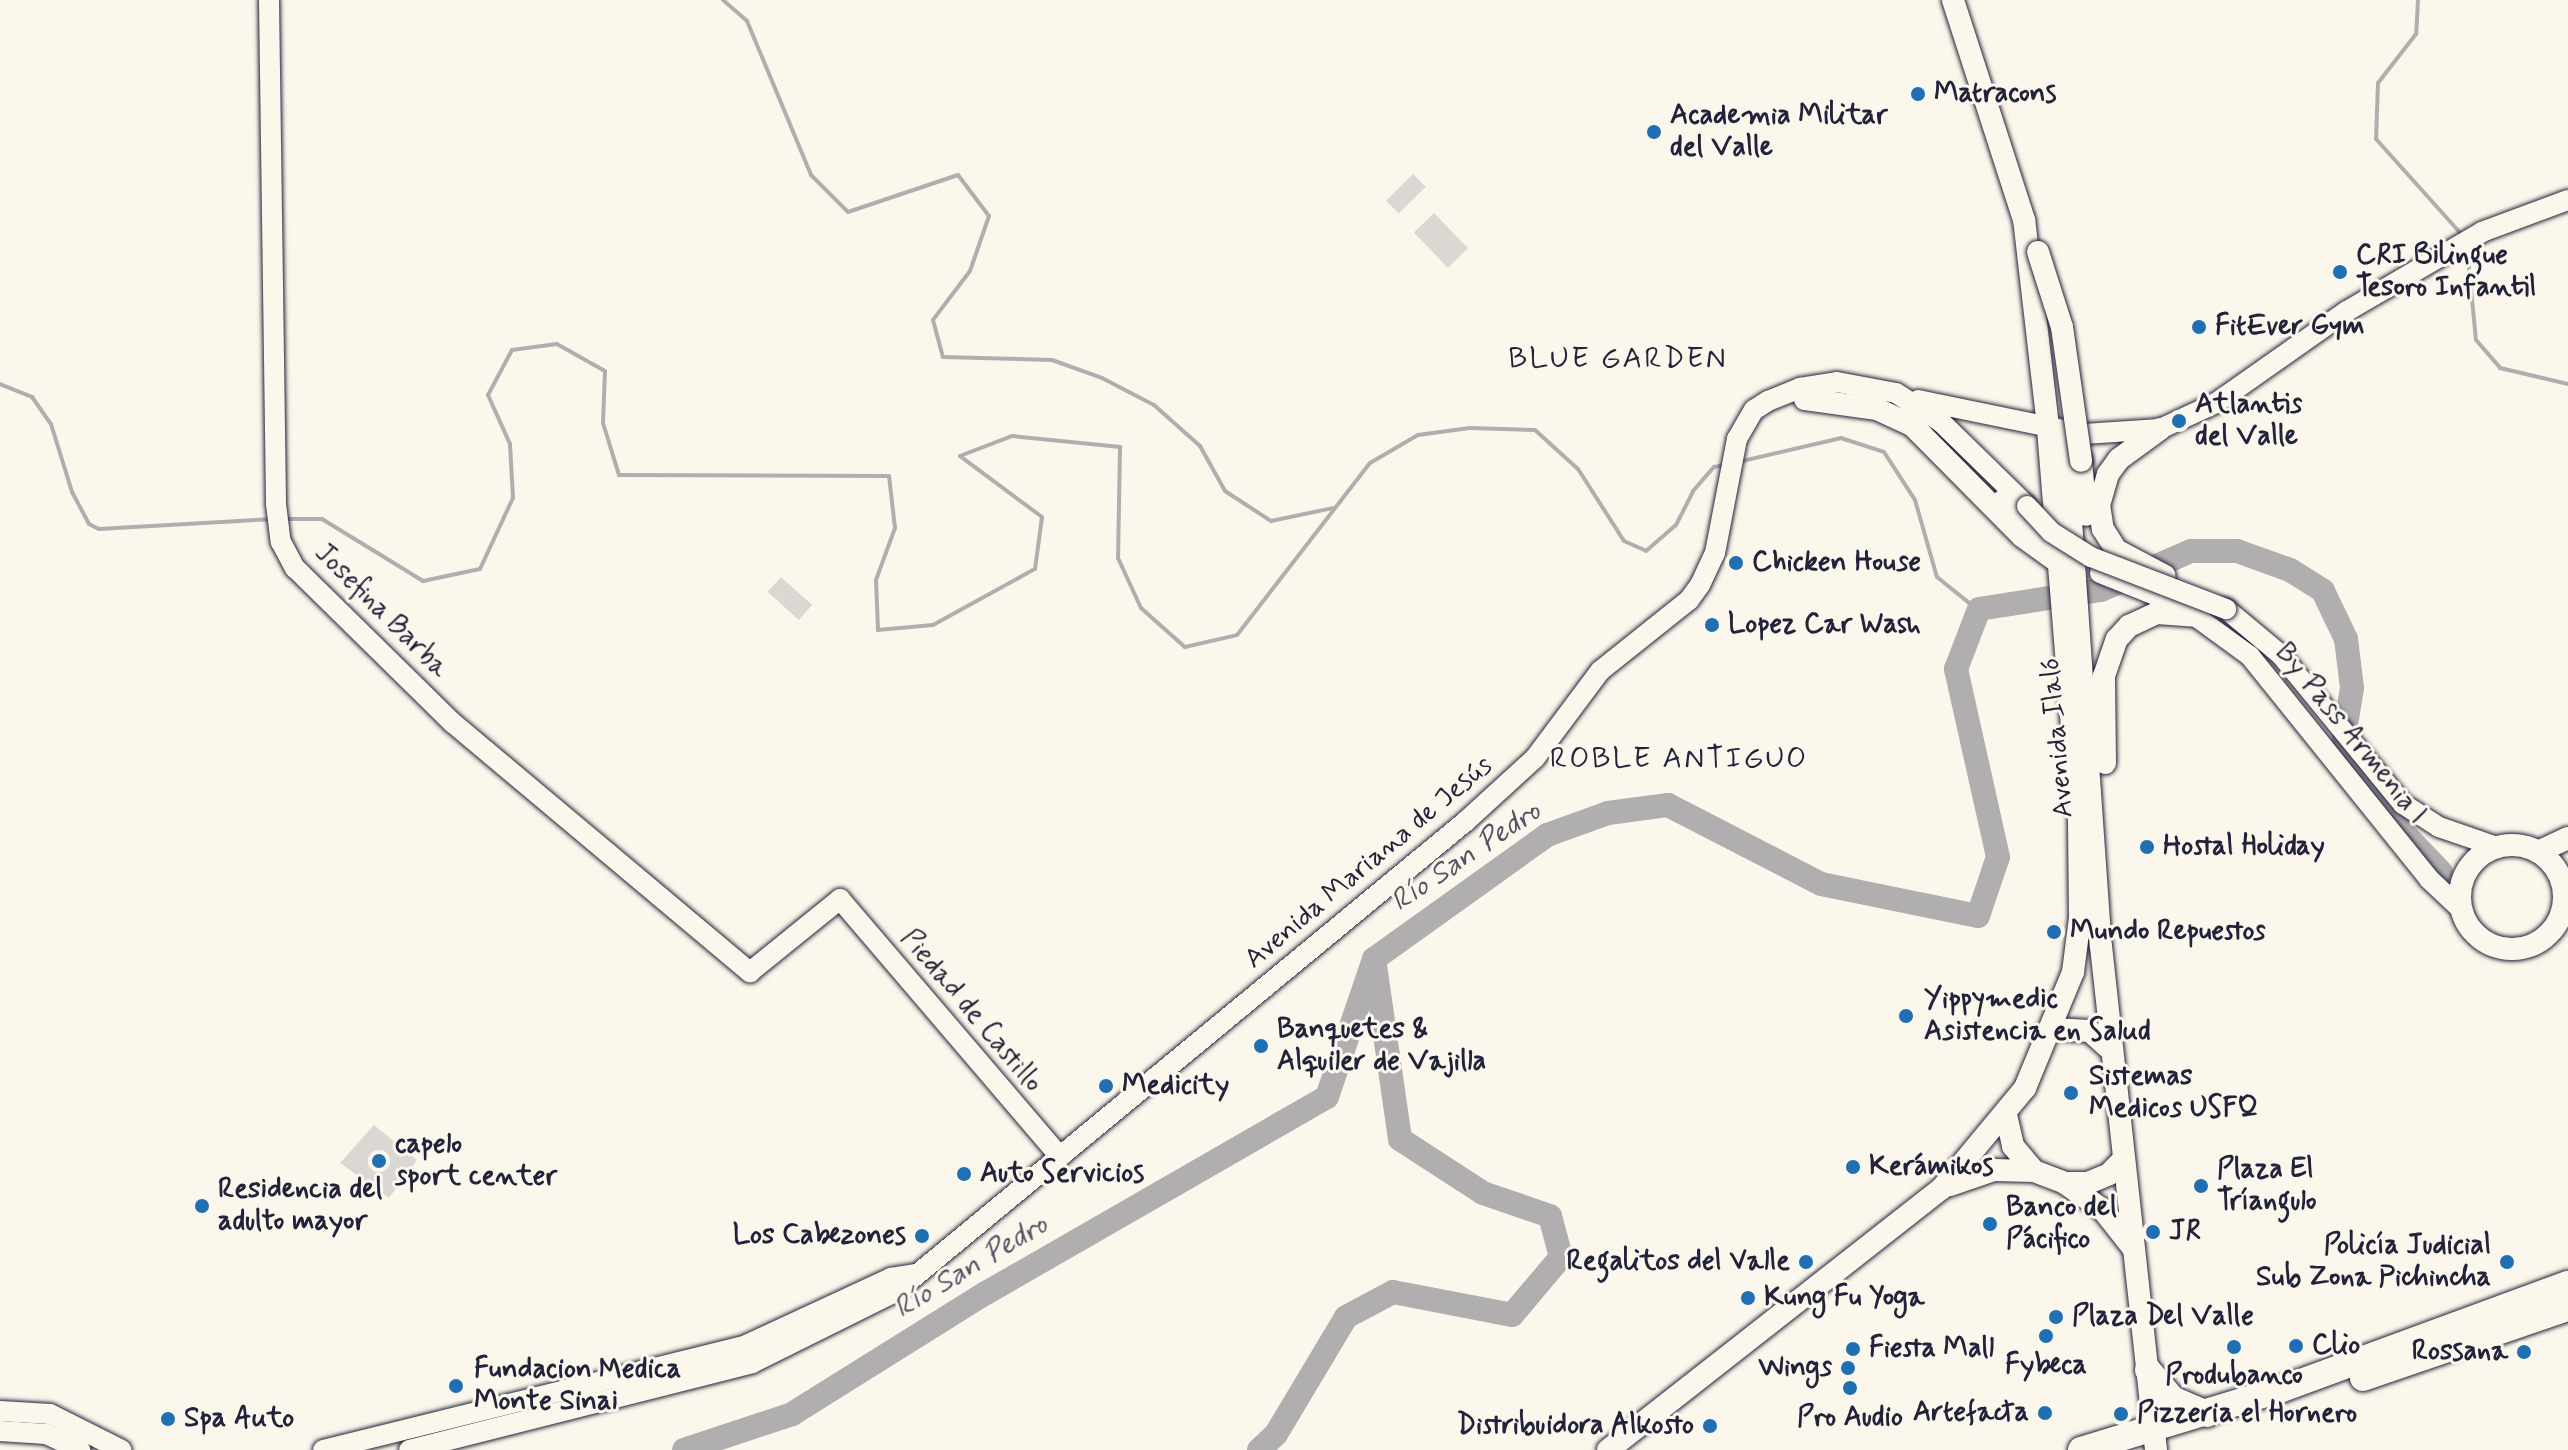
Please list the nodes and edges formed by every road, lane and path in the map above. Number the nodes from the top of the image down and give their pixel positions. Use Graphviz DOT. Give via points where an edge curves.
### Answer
graph roads {
  1 [pos="269,0"];
  2 [pos="1953,0"];
  3 [pos="2568,200"];
  4 [pos="2024,220"];
  5 [pos="1907,398"];
  6 [pos="1805,399"];
  7 [pos="1937,426"];
  8 [pos="2048,426"];
  9 [pos="2160,429"];
  10 [pos="1742,430"];
  11 [pos="2120,569"];
  12 [pos="2064,570"];
  13 [pos="2226,609"];
  14 [pos="2199,616"];
  15 [pos="2072,640"];
  16 [pos="2568,838"];
  17 [pos="2497,847"];
  18 [pos="2538,852"];
  19 [pos="2566,889"];
  20 [pos="840,899"];
  21 [pos="2099,906"];
  22 [pos="2462,910"];
  23 [pos="2052,1029"];
  24 [pos="2111,1050"];
  25 [pos="2006,1115"];
  26 [pos="1060,1157"];
  27 [pos="2124,1159"];
  28 [pos="2034,1171"];
  29 [pos="2065,1183"];
  30 [pos="1942,1188"];
  31 [pos="2134,1249"];
  32 [pos="919,1273"];
  33 [pos="2568,1284"];
  34 [pos="2568,1308"];
  35 [pos="2148,1370"];
  36 [pos="0,1411"];
  37 [pos="2207,1414"];
  38 [pos="0,1431"];
  39 [pos="2152,1444"];
  40 [pos="81,1450"];
  41 [pos="122,1450"];
  42 [pos="323,1450"];
  43 [pos="409,1450"];
  44 [pos="1608,1450"];
  45 [pos="2081,1450"];
  1 -- 20 [label="street, Josefina Barba" via="276,504 279,532 295,568 453,723 750,972"];
  2 -- 4 [label="main road, Avenida Ilaló"];
  3 -- 9 [label="street" via="2482,232 2347,311 2216,403"];
  4 -- 8 [label="main road, Avenida Ilaló"];
  4 -- 11 [label="main road, bridge" via="2062,327 2087,516 2099,546"];
  5 -- 7 [label="street, By Pass Armenia I"];
  5 -- 8 [label="street"];
  5 -- 10 [label="street, By Pass Armenia I" via="1873,386 1818,384 1768,401"];
  6 -- 7 [label="street, By Pass Armenia I" via="1873,402"];
  6 -- 10 [label="street, By Pass Armenia I"];
  6 -- 12 [label="main road" via="1877,409 1912,425 2022,536"];
  7 -- 11 [label="street, By Pass Armenia I, bridge" via="2051,532"];
  7 -- 14 [label="street, By Pass Armenia I" via="2018,517 2066,555"];
  8 -- 9 [label="street" via="2100,435"];
  8 -- 12 [label="main road, Avenida Ilaló"];
  9 -- 13 [label="main road, bridge" via="2126,453 2108,474 2099,505 2103,529 2127,560"];
  10 -- 26 [label="street, Avenida Mariana de Jesús" via="1720,535 1708,571 1689,600 1600,671 1535,758 1465,822"];
  11 -- 13 [label="street, By Pass Armenia I, bridge"];
  12 -- 15 [label="main road, Avenida Ilaló"];
  13 -- 17 [label="street, By Pass Armenia I" via="2281,655 2403,804 2439,827"];
  14 -- 21 [label="main road" via="2157,613 2129,626 2106,662 2107,835"];
  14 -- 22 [label="street, By Pass Armenia I" via="2267,674 2385,824"];
  15 -- 21 [label="main road, Avenida Ilaló"];
  15 -- 23 [label="main road, Avenida Ilaló" via="2080,918 2073,972"];
  16 -- 18 [label="main road"];
  17 -- 18 [label="main road" via="2518,845"];
  17 -- 22 [label="main road" via="2471,865 2464,879"];
  18 -- 19 [label="main road"];
  19 -- 22 [label="main road" via="2558,922 2536,943 2522,948 2491,945 2478,937"];
  20 -- 26 [label="street, Piedad de Castillo"];
  21 -- 24 [label="main road, Avenida Ilaló"];
  23 -- 24 [label="main road" via="2090,1031"];
  23 -- 25 [label="main road" via="2025,1088"];
  24 -- 27 [label="main road"];
  25 -- 28 [label="main road" via="2013,1146"];
  25 -- 30 [label="main road"];
  26 -- 32 [label="street, Avenida Mariana de Jesús"];
  27 -- 29 [label="main road" via="2099,1179"];
  27 -- 31 [label="main road"];
  28 -- 29 [label="main road"];
  28 -- 30 [label="main road" via="1994,1170"];
  29 -- 31 [label="main road" via="2103,1210"];
  30 -- 44 [label="main road"];
  31 -- 35 [label="main road"];
  32 -- 42 [label="street, Avenida Mariana de Jesús" via="891,1278 746,1345"];
  32 -- 43 [label="street, Avenida Mariana de Jesús" via="897,1291 752,1363"];
  33 -- 37 [label="highway"];
  34 -- 39 [label="highway"];
  35 -- 37 [label="highway" via="2172,1399"];
  35 -- 39 [label="main road"];
  36 -- 41 [label="street" via="50,1414"];
  37 -- 39 [label="highway"];
  38 -- 40 [label="street" via="46,1434"];
  39 -- 45 [label="highway"];
}
